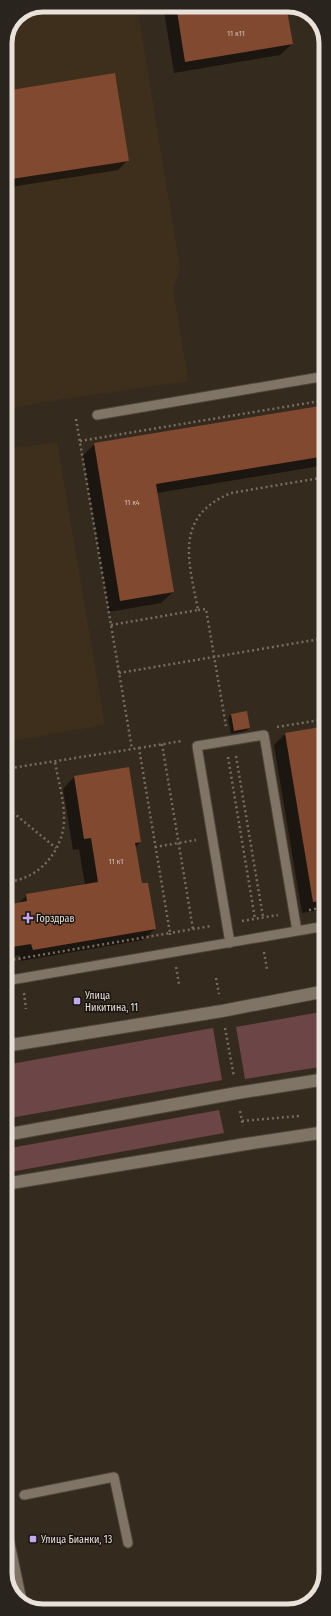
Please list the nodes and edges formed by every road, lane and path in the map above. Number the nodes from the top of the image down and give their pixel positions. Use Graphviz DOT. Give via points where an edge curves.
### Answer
graph roads {
  1 [pos="319,377"];
  2 [pos="319,401"];
  3 [pos="96,416"];
  4 [pos="76,419"];
  5 [pos="80,441"];
  6 [pos="319,478"];
  7 [pos="198,610"];
  8 [pos="111,625"];
  9 [pos="319,639"];
  10 [pos="214,657"];
  11 [pos="119,673"];
  12 [pos="319,720"];
  13 [pos="278,735"];
  14 [pos="228,738"];
  15 [pos="162,744"];
  16 [pos="132,749"];
  17 [pos="55,762"];
  18 [pos="12,770"];
  19 [pos="12,778"];
  20 [pos="12,790"];
  21 [pos="12,812"];
  22 [pos="212,838"];
  23 [pos="178,843"];
  24 [pos="155,847"];
  25 [pos="56,848"];
  26 [pos="12,881"];
  27 [pos="263,918"];
  28 [pos="255,919"];
  29 [pos="319,927"];
  30 [pos="193,930"];
  31 [pos="297,931"];
  32 [pos="230,943"];
  33 [pos="12,960"];
  34 [pos="216,978"];
  35 [pos="12,980"];
  36 [pos="319,992"];
  37 [pos="222,1011"];
  38 [pos="12,1045"];
  39 [pos="319,1080"];
  40 [pos="236,1092"];
  41 [pos="302,1116"];
  42 [pos="242,1121"];
  43 [pos="319,1133"];
  44 [pos="12,1134"];
  45 [pos="246,1144"];
  46 [pos="12,1183"];
  47 [pos="24,1496"];
  48 [pos="128,1543"];
  49 [pos="12,1568"];
  50 [pos="18,1592"];
  1 -- 3 [label="lane"];
  2 -- 5 [label="path"];
  4 -- 5 [label="path"];
  5 -- 8 [label="path"];
  6 -- 7 [label="path" via="231,493 219,498 200,514 189,538 188,551"];
  7 -- 8 [label="path"];
  7 -- 10 [label="path" via="206,609"];
  8 -- 11 [label="path"];
  9 -- 10 [label="path"];
  10 -- 11 [label="path"];
  10 -- 14 [label="path"];
  11 -- 16 [label="path"];
  12 -- 13 [label="path" via="276,727"];
  14 -- 22 [label="lane" via="197,746"];
  14 -- 27 [label="path"];
  14 -- 28 [label="path"];
  14 -- 31 [label="lane" via="264,735"];
  15 -- 23 [label="path"];
  16 -- 17 [label="path"];
  16 -- 24 [label="path" via="139,748"];
  17 -- 18 [label="path"];
  17 -- 25 [label="path" via="64,817 63,832"];
  19 -- 20 [label="path"];
  21 -- 25 [label="path"];
  22 -- 23 [label="path"];
  22 -- 32 [label="lane"];
  23 -- 24 [label="path"];
  23 -- 30 [label="path"];
  24 -- 33 [label="path" via="170,933"];
  25 -- 26 [label="path" via="51,857 32,874"];
  29 -- 31 [label="lane"];
  31 -- 32 [label="lane"];
  32 -- 35 [label="lane"];
  34 -- 37 [label="path"];
  36 -- 37 [label="street"];
  37 -- 38 [label="street"];
  37 -- 40 [label="path"];
  39 -- 40 [label="street"];
  40 -- 42 [label="path"];
  40 -- 44 [label="street"];
  41 -- 42 [label="path"];
  42 -- 45 [label="path"];
  43 -- 45 [label="street"];
  45 -- 46 [label="street"];
  47 -- 48 [label="lane" via="114,1477"];
  49 -- 50 [label="street"];
}
